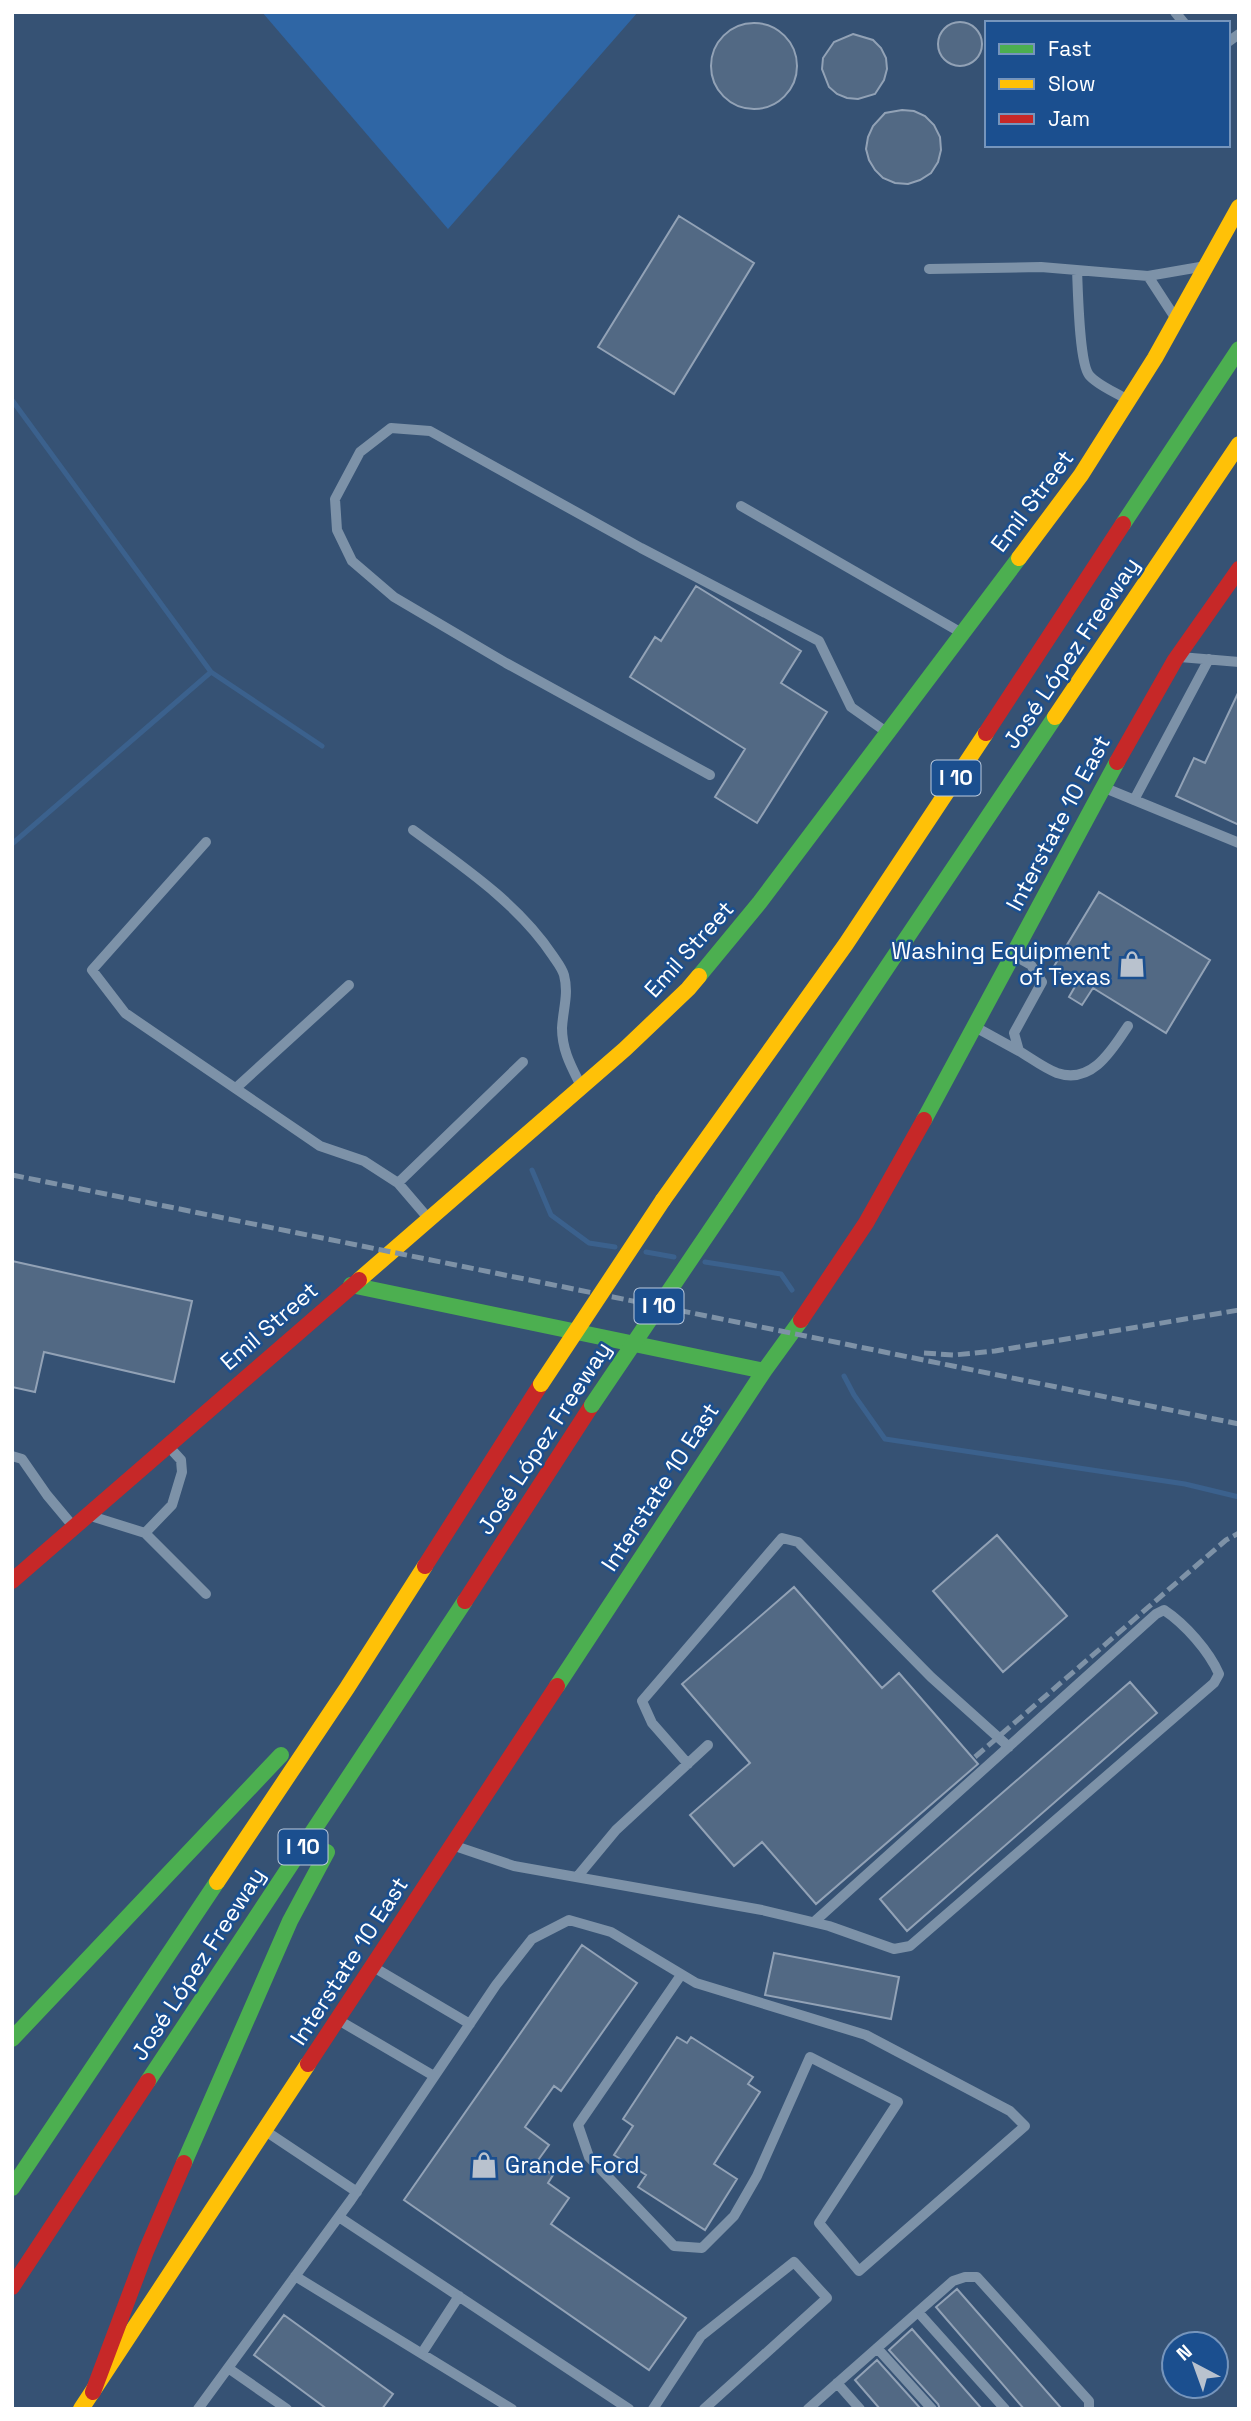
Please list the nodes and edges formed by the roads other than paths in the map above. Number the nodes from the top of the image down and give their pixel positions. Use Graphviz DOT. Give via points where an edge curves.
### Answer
graph roads {
  1 [pos="1239,207"];
  2 [pos="1206,265"];
  3 [pos="929,269"];
  4 [pos="1077,270"];
  5 [pos="1149,276"];
  6 [pos="1176,319"];
  7 [pos="1239,349"];
  8 [pos="1129,400"];
  9 [pos="1239,444"];
  10 [pos="741,506"];
  11 [pos="1239,569"];
  12 [pos="962,634"];
  13 [pos="1177,657"];
  14 [pos="1209,659"];
  15 [pos="1239,662"];
  16 [pos="887,733"];
  17 [pos="710,775"];
  18 [pos="1103,788"];
  19 [pos="1134,800"];
  20 [pos="413,830"];
  21 [pos="206,842"];
  22 [pos="1239,844"];
  23 [pos="1013,954"];
  24 [pos="349,985"];
  25 [pos="974,1026"];
  26 [pos="1128,1026"];
  27 [pos="1019,1051"];
  28 [pos="523,1062"];
  29 [pos="581,1087"];
  30 [pos="236,1088"];
  31 [pos="398,1183"];
  32 [pos="428,1218"];
  33 [pos="408,1235"];
  34 [pos="351,1285"];
  35 [pos="420,1301"];
  36 [pos="764,1371"];
  37 [pos="167,1445"];
  38 [pos="12,1456"];
  39 [pos="88,1515"];
  40 [pos="74,1527"];
  41 [pos="145,1534"];
  42 [pos="12,1581"];
  43 [pos="206,1594"];
  44 [pos="347,1688"];
  45 [pos="383,1727"];
  46 [pos="708,1745"];
  47 [pos="1009,1746"];
  48 [pos="688,1764"];
  49 [pos="345,1814"];
  50 [pos="334,1839"];
  51 [pos="452,1845"];
  52 [pos="577,1877"];
  53 [pos="814,1922"];
  54 [pos="372,1967"];
  55 [pos="681,1975"];
  56 [pos="338,2020"];
  57 [pos="470,2024"];
  58 [pos="12,2039"];
  59 [pos="435,2076"];
  60 [pos="265,2131"];
  61 [pos="12,2188"];
  62 [pos="357,2192"];
  63 [pos="339,2217"];
  64 [pos="295,2276"];
  65 [pos="12,2287"];
  66 [pos="459,2296"];
  67 [pos="918,2312"];
  68 [pos="877,2348"];
  69 [pos="422,2353"];
  70 [pos="228,2368"];
  71 [pos="837,2383"];
  72 [pos="93,2392"];
  73 [pos="82,2409"];
  74 [pos="198,2409"];
  75 [pos="287,2409"];
  76 [pos="512,2409"];
  77 [pos="629,2409"];
  78 [pos="653,2409"];
  79 [pos="704,2409"];
  80 [pos="808,2409"];
  81 [pos="860,2409"];
  82 [pos="932,2409"];
  83 [pos="1005,2409"];
  84 [pos="1089,2409"];
  1 -- 2 [label="main road, Emil Street"];
  2 -- 5 [label="lane"];
  2 -- 6 [label="main road, Emil Street"];
  3 -- 4 [label="lane"];
  4 -- 5 [label="lane"];
  4 -- 8 [label="lane" via="1087,373"];
  5 -- 6 [label="lane"];
  6 -- 8 [label="main road, Emil Street"];
  7 -- 44 [label="main road, José López Freeway / I 10, bridge" via="846,944 663,1200"];
  8 -- 12 [label="main road, Emil Street" via="1081,475"];
  9 -- 45 [label="main road, José López Freeway / I 10, bridge" via="592,1405"];
  10 -- 12 [label="lane"];
  11 -- 13 [label="main road, Interstate 10 East"];
  12 -- 16 [label="main road, Emil Street"];
  13 -- 14 [label="lane"];
  13 -- 18 [label="main road, Interstate 10 East"];
  14 -- 15 [label="lane"];
  14 -- 19 [label="lane"];
  16 -- 17 [label="lane" via="851,707 819,640 430,431 391,428 360,452 335,499 337,530 352,561 394,597"];
  16 -- 29 [label="main road, Emil Street" via="710,964"];
  18 -- 19 [label="lane"];
  18 -- 23 [label="main road, Interstate 10 East"];
  19 -- 22 [label="lane"];
  20 -- 29 [label="lane" via="527,922 547,946 563,972 565,1055"];
  21 -- 30 [label="lane" via="92,970 125,1013"];
  23 -- 25 [label="main road, Interstate 10 East"];
  23 -- 27 [label="lane" via="1031,965 1042,982 1014,1033"];
  24 -- 30 [label="lane"];
  25 -- 27 [label="lane"];
  25 -- 36 [label="main road, Interstate 10 East" via="866,1223"];
  26 -- 27 [label="lane" via="1105,1060 1080,1075 1059,1073"];
  28 -- 31 [label="lane"];
  29 -- 32 [label="main road, Emil Street"];
  30 -- 31 [label="lane" via="320,1146 364,1161"];
  31 -- 32 [label="lane"];
  32 -- 33 [label="main road, Emil Street"];
  33 -- 34 [label="main road, Emil Street"];
  33 -- 35 [label="main road" via="403,1274"];
  34 -- 35 [label="main road"];
  34 -- 37 [label="main road, Emil Street"];
  35 -- 36 [label="main road"];
  36 -- 51 [label="main road, Interstate 10 East"];
  37 -- 39 [label="main road, Emil Street"];
  37 -- 41 [label="lane" via="181,1460 182,1472 172,1505"];
  38 -- 40 [label="lane" via="22,1459"];
  39 -- 40 [label="main road, Emil Street"];
  39 -- 41 [label="lane"];
  40 -- 42 [label="main road, Emil Street"];
  41 -- 43 [label="lane"];
  44 -- 58 [label="main road"];
  44 -- 61 [label="main road, José López Freeway / I 10"];
  45 -- 49 [label="main road"];
  45 -- 65 [label="main road, José López Freeway / I 10"];
  46 -- 48 [label="lane"];
  47 -- 48 [label="lane" via="931,1677 798,1542 782,1538 642,1701 652,1723"];
  47 -- 53 [label="lane"];
  47 -- 53 [label="lane" via="1164,1610 1202,1647 1219,1674 910,1946 894,1949"];
  48 -- 52 [label="lane" via="616,1830"];
  50 -- 72 [label="main road" via="290,1921 146,2251"];
  51 -- 52 [label="lane" via="514,1866"];
  51 -- 54 [label="main road, Interstate 10 East"];
  52 -- 53 [label="lane"];
  54 -- 56 [label="main road, Interstate 10 East"];
  54 -- 57 [label="lane"];
  55 -- 55 [label="lane" via="866,2035 1010,2110 1025,2126 859,2271 819,2222 898,2102 810,2057 757,2176 734,2216 702,2248 674,2246 589,2157 578,2125"];
  55 -- 57 [label="lane" via="611,1932 569,1920 532,1939"];
  56 -- 59 [label="lane"];
  56 -- 60 [label="main road, Interstate 10 East"];
  57 -- 59 [label="lane"];
  59 -- 62 [label="lane"];
  60 -- 62 [label="lane"];
  60 -- 72 [label="main road, Interstate 10 East"];
  62 -- 63 [label="lane"];
  63 -- 64 [label="lane"];
  63 -- 66 [label="lane"];
  64 -- 69 [label="lane"];
  64 -- 70 [label="lane"];
  66 -- 69 [label="lane"];
  66 -- 77 [label="lane"];
  67 -- 68 [label="lane"];
  67 -- 83 [label="lane"];
  67 -- 84 [label="lane" via="953,2281 978,2277 1088,2401"];
  68 -- 71 [label="lane"];
  68 -- 82 [label="lane"];
  69 -- 76 [label="lane"];
  70 -- 74 [label="lane"];
  70 -- 75 [label="lane"];
  71 -- 80 [label="lane"];
  71 -- 81 [label="lane"];
  72 -- 73 [label="main road, Interstate 10 East"];
  78 -- 79 [label="lane" via="701,2336 794,2262 827,2298"];
}
